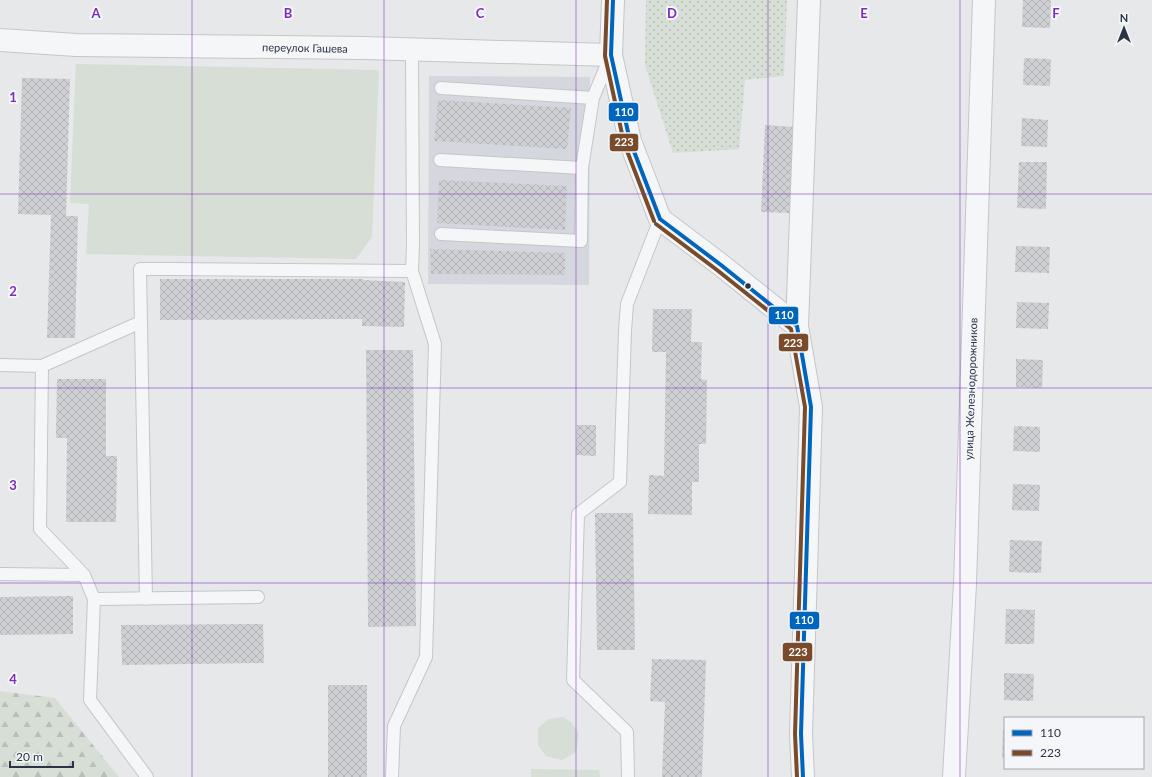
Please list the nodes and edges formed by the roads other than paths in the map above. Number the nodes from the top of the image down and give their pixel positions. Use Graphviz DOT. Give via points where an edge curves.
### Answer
graph roads {
  1 [pos="613,0"];
  2 [pos="809,0"];
  3 [pos="984,0"];
  4 [pos="0,40"];
  5 [pos="412,50"];
  6 [pos="611,55"];
  7 [pos="441,88"];
  8 [pos="593,98"];
  9 [pos="440,160"];
  10 [pos="582,168"];
  11 [pos="660,219"];
  12 [pos="440,234"];
  13 [pos="412,271"];
  14 [pos="141,322"];
  15 [pos="797,326"];
  16 [pos="0,365"];
  17 [pos="42,366"];
  18 [pos="0,574"];
  19 [pos="84,575"];
  20 [pos="258,597"];
  21 [pos="94,599"];
  22 [pos="146,599"];
  23 [pos="147,777"];
  24 [pos="392,777"];
  25 [pos="628,777"];
  26 [pos="804,777"];
  27 [pos="954,777"];
  1 -- 6 [label="street"];
  2 -- 15 [label="street"];
  3 -- 27 [label="street, улица Железнодорожников" via="965,576"];
  4 -- 5 [label="street, переулок Гашева" via="76,45"];
  5 -- 6 [label="street, переулок Гашева"];
  5 -- 13 [label="lane"];
  6 -- 8 [label="lane"];
  6 -- 11 [label="street" via="630,141"];
  7 -- 8 [label="lane"];
  8 -- 10 [label="lane"];
  9 -- 10 [label="lane"];
  10 -- 12 [label="lane" via="581,241"];
  11 -- 15 [label="street"];
  11 -- 25 [label="lane" via="627,304 620,482 578,514 573,680 627,732"];
  13 -- 14 [label="lane" via="140,269"];
  13 -- 24 [label="lane" via="435,344 426,657 394,726"];
  14 -- 17 [label="lane"];
  14 -- 22 [label="lane"];
  15 -- 26 [label="street" via="811,407 801,734"];
  16 -- 17 [label="lane"];
  17 -- 19 [label="lane" via="40,530"];
  18 -- 19 [label="lane"];
  19 -- 21 [label="lane"];
  20 -- 22 [label="lane"];
  21 -- 22 [label="lane"];
  21 -- 23 [label="lane" via="90,700"];
}
